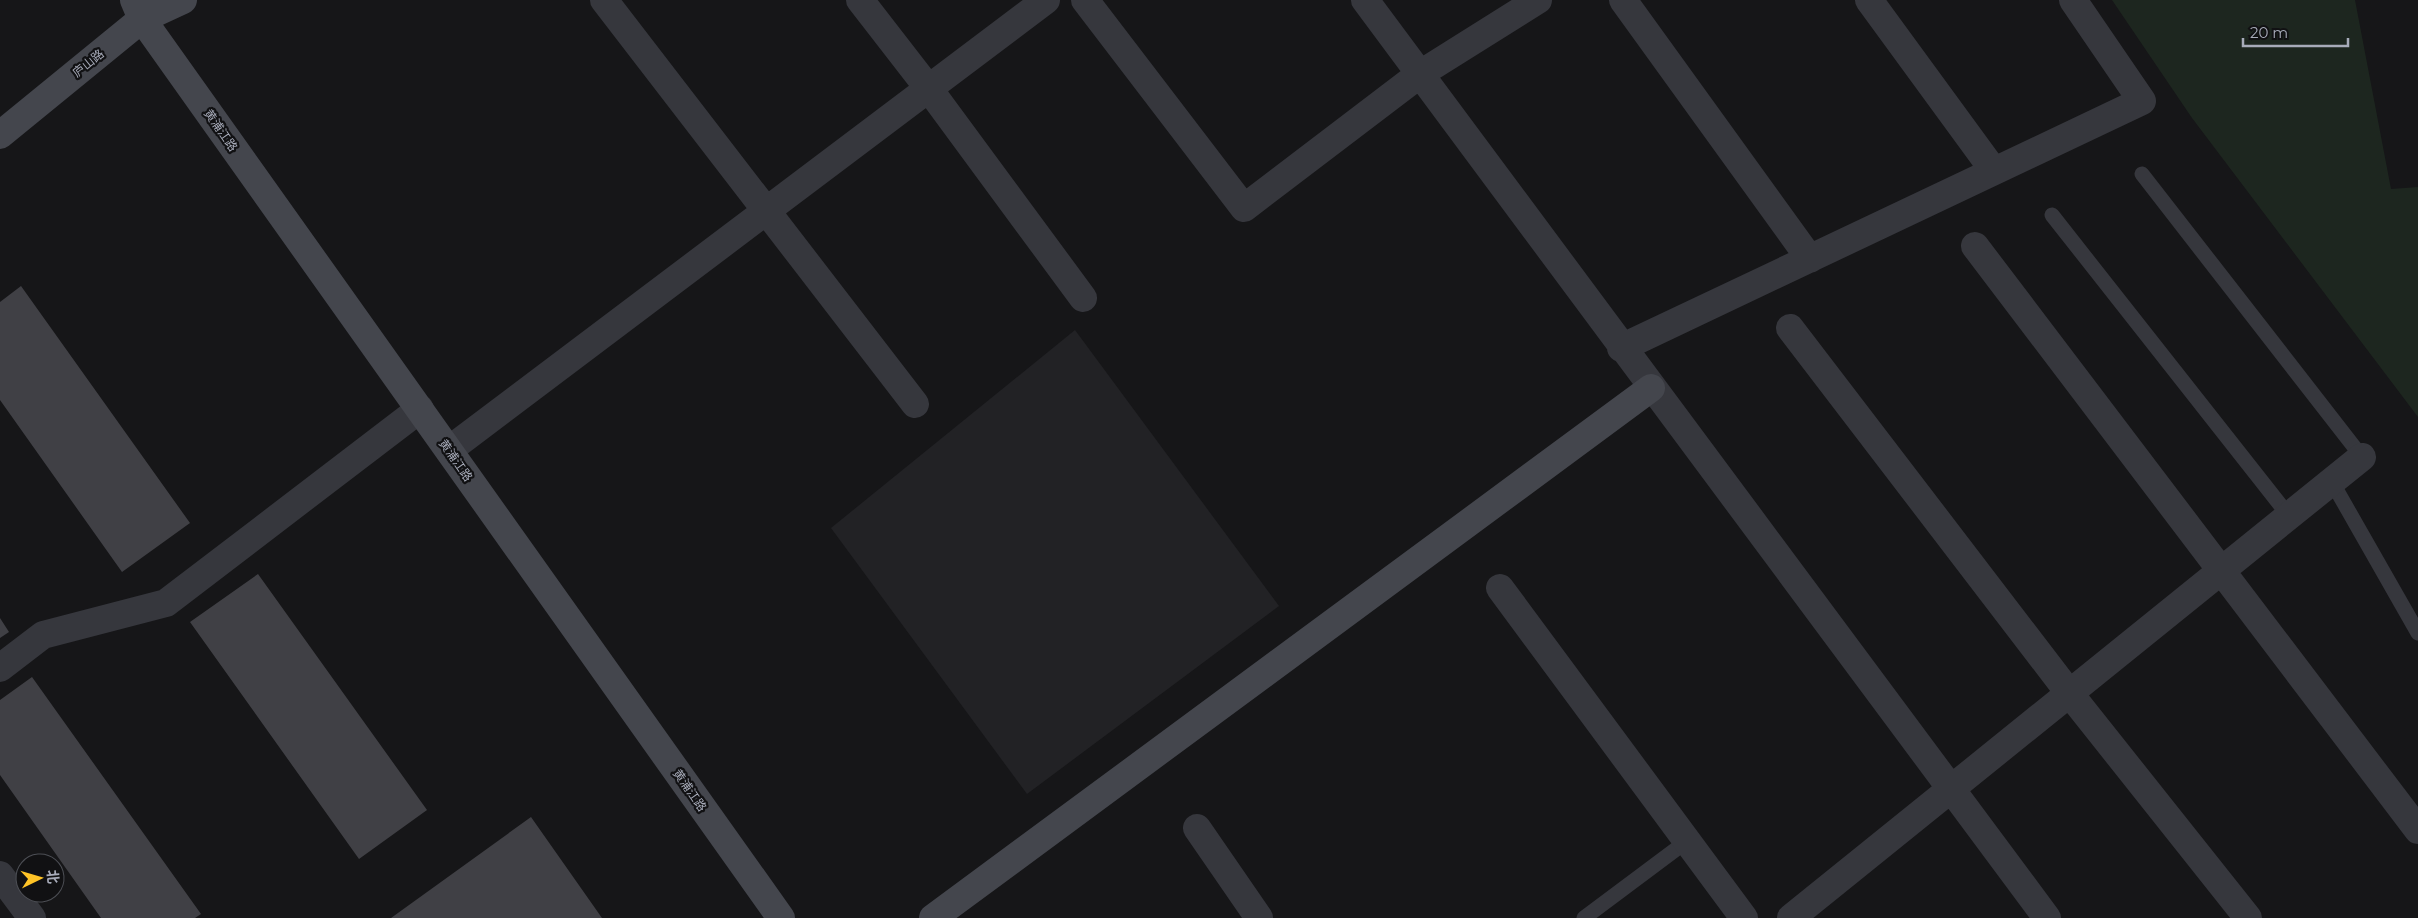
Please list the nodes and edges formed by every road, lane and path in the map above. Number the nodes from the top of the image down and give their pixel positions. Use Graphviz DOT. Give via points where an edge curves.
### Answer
graph roads {
  1 [pos="183,0"];
  2 [pos="604,0"];
  3 [pos="860,0"];
  4 [pos="1046,0"];
  5 [pos="1085,0"];
  6 [pos="1365,0"];
  7 [pos="1538,0"];
  8 [pos="1623,0"];
  9 [pos="1869,0"];
  10 [pos="2073,0"];
  11 [pos="138,9"];
  12 [pos="1420,74"];
  13 [pos="929,89"];
  14 [pos="0,135"];
  15 [pos="1994,171"];
  16 [pos="2142,174"];
  17 [pos="767,210"];
  18 [pos="2052,216"];
  19 [pos="1975,246"];
  20 [pos="1810,259"];
  21 [pos="1083,298"];
  22 [pos="1790,328"];
  23 [pos="1621,348"];
  24 [pos="1651,388"];
  25 [pos="915,404"];
  26 [pos="420,409"];
  27 [pos="448,450"];
  28 [pos="2362,457"];
  29 [pos="2332,482"];
  30 [pos="2289,516"];
  31 [pos="2222,570"];
  32 [pos="1500,588"];
  33 [pos="2418,633"];
  34 [pos="0,668"];
  35 [pos="2070,694"];
  36 [pos="1951,790"];
  37 [pos="1196,828"];
  38 [pos="2418,830"];
  39 [pos="1687,841"];
  40 [pos="0,875"];
  41 [pos="32,918"];
  42 [pos="781,918"];
  43 [pos="933,918"];
  44 [pos="1258,918"];
  45 [pos="1584,918"];
  46 [pos="1744,918"];
  47 [pos="1791,918"];
  48 [pos="2047,918"];
  49 [pos="2248,918"];
  1 -- 11 [label="street, 庐山路"];
  2 -- 17 [label="street"];
  3 -- 13 [label="street"];
  4 -- 13 [label="street"];
  5 -- 12 [label="street" via="1244,208"];
  6 -- 12 [label="street"];
  7 -- 12 [label="street"];
  8 -- 20 [label="street"];
  9 -- 15 [label="street"];
  10 -- 15 [label="street" via="2142,102"];
  11 -- 14 [label="street, 庐山路"];
  11 -- 26 [label="street, 黄浦江路"];
  12 -- 23 [label="street"];
  13 -- 17 [label="street"];
  13 -- 21 [label="street"];
  15 -- 20 [label="street"];
  16 -- 28 [label="lane"];
  17 -- 25 [label="street"];
  17 -- 27 [label="street"];
  18 -- 30 [label="lane"];
  19 -- 31 [label="street"];
  20 -- 23 [label="street"];
  22 -- 35 [label="street"];
  23 -- 24 [label="street"];
  24 -- 36 [label="street"];
  24 -- 43 [label="street"];
  26 -- 27 [label="street, 黄浦江路"];
  26 -- 34 [label="street" via="166,603 43,634"];
  27 -- 42 [label="street, 黄浦江路"];
  28 -- 29 [label="street"];
  29 -- 30 [label="street"];
  29 -- 33 [label="lane"];
  30 -- 31 [label="street"];
  31 -- 35 [label="street"];
  31 -- 38 [label="street"];
  32 -- 39 [label="street"];
  35 -- 36 [label="street"];
  35 -- 49 [label="street"];
  36 -- 47 [label="street"];
  36 -- 48 [label="street"];
  37 -- 44 [label="street"];
  39 -- 45 [label="lane"];
  39 -- 46 [label="street"];
  40 -- 41 [label="street"];
}
